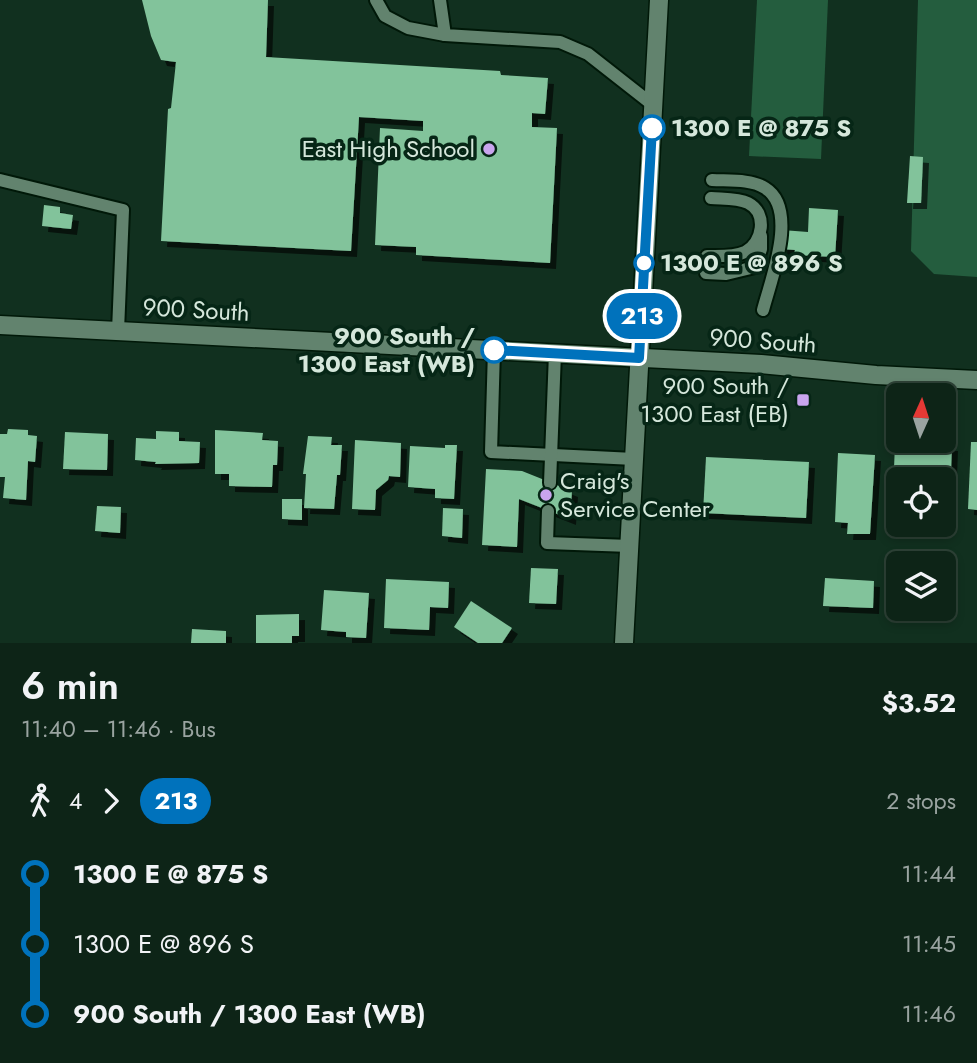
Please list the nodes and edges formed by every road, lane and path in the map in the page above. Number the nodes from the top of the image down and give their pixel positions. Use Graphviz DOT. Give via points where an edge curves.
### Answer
graph roads {
  1 [pos="376,0"];
  2 [pos="440,0"];
  3 [pos="659,0"];
  4 [pos="445,35"];
  5 [pos="653,105"];
  6 [pos="0,180"];
  7 [pos="712,180"];
  8 [pos="711,198"];
  9 [pos="761,228"];
  10 [pos="707,256"];
  11 [pos="706,273"];
  12 [pos="763,310"];
  13 [pos="0,325"];
  14 [pos="118,331"];
  15 [pos="494,350"];
  16 [pos="555,354"];
  17 [pos="639,358"];
  18 [pos="977,380"];
  19 [pos="551,454"];
  20 [pos="634,459"];
  21 [pos="550,483"];
  22 [pos="548,511"];
  23 [pos="630,546"];
  24 [pos="624,643"];
  1 -- 4 [label="lane" via="385,16 408,28"];
  2 -- 4 [label="lane"];
  3 -- 5 [label="street"];
  4 -- 5 [label="lane" via="560,42 588,54"];
  5 -- 17 [label="street"];
  6 -- 14 [label="lane" via="123,210"];
  7 -- 12 [label="lane" via="764,187 782,212 778,261"];
  8 -- 9 [label="lane" via="750,204 759,214"];
  9 -- 10 [label="lane" via="757,243 745,252"];
  9 -- 11 [label="lane" via="755,267"];
  13 -- 14 [label="street, 900 South"];
  14 -- 15 [label="street, 900 South"];
  15 -- 16 [label="street, 900 South"];
  15 -- 19 [label="lane" via="491,452"];
  16 -- 17 [label="street, 900 South"];
  16 -- 19 [label="lane"];
  17 -- 18 [label="street, 900 South"];
  17 -- 20 [label="street"];
  19 -- 20 [label="lane"];
  19 -- 21 [label="lane"];
  20 -- 23 [label="street"];
  22 -- 23 [label="lane" via="547,543"];
  23 -- 24 [label="street"];
}
